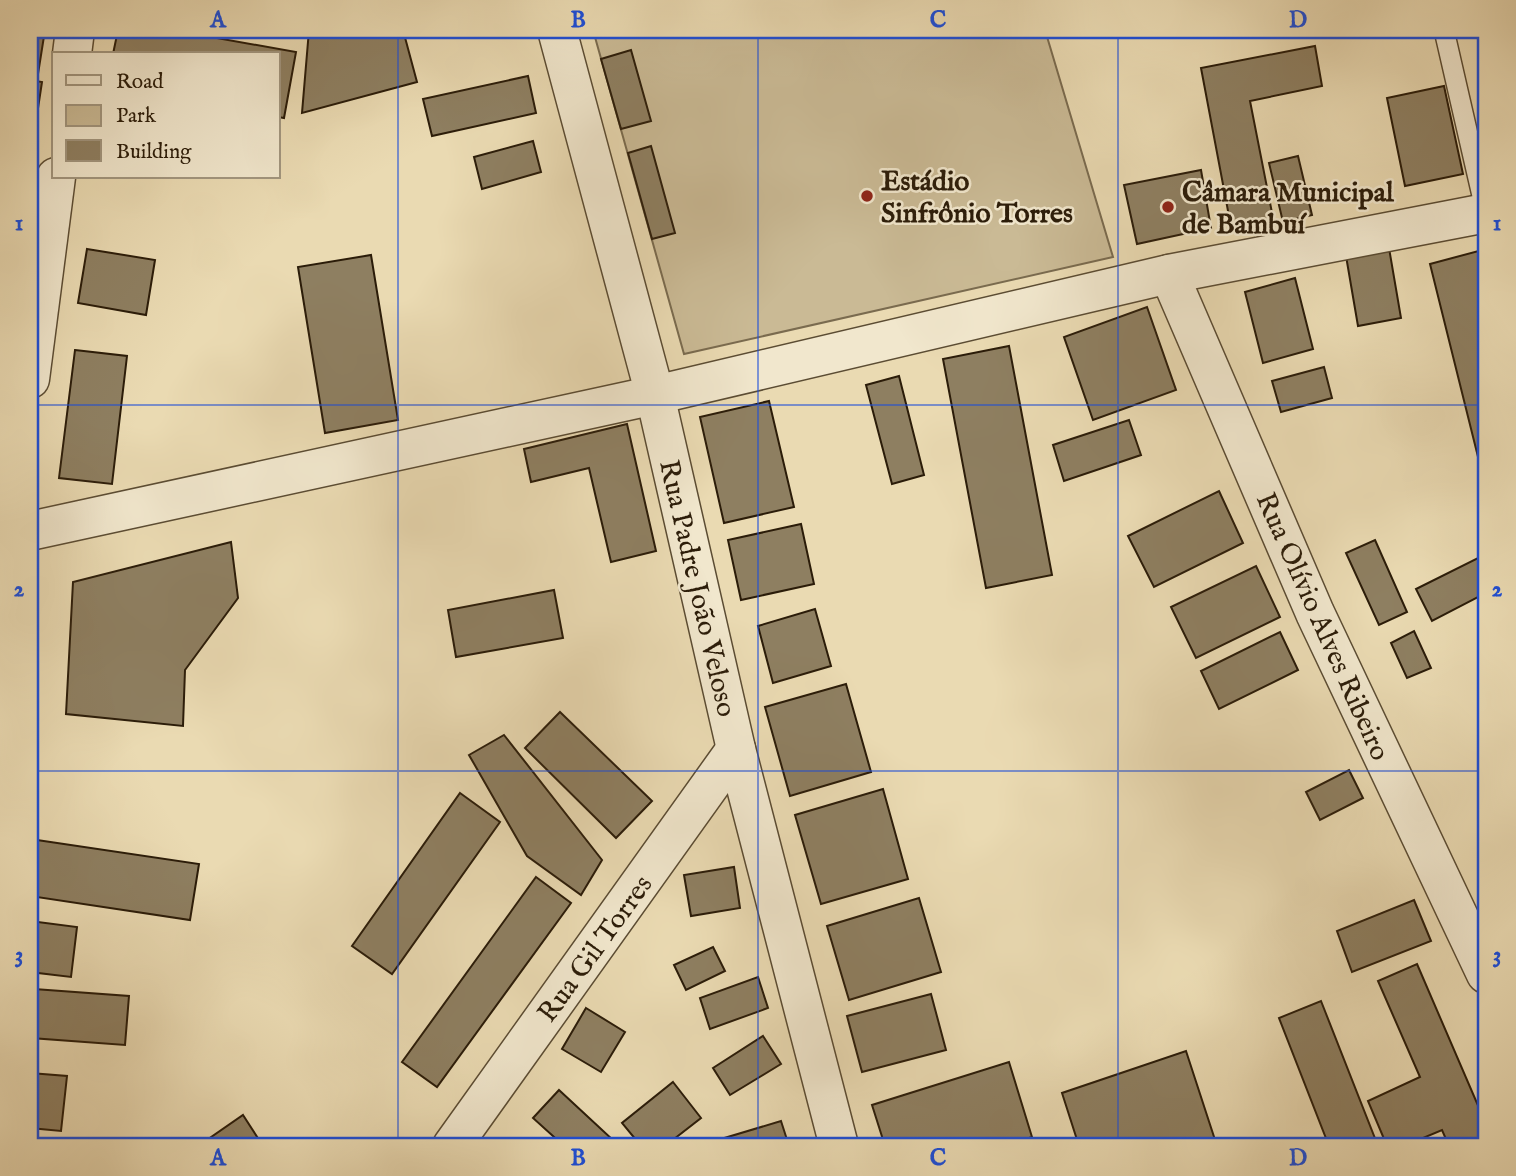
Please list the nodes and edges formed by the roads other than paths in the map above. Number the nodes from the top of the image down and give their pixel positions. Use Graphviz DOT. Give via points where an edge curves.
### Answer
graph roads {
  1 [pos="75,30"];
  2 [pos="557,30"];
  3 [pos="1444,30"];
  4 [pos="72,52"];
  5 [pos="56,178"];
  6 [pos="1486,213"];
  7 [pos="1169,274"];
  8 [pos="30,379"];
  9 [pos="655,395"];
  10 [pos="30,531"];
  11 [pos="736,749"];
  12 [pos="1486,974"];
  13 [pos="452,1146"];
  14 [pos="839,1146"];
  1 -- 4 [label="street"];
  2 -- 9 [label="street, Rua Padre João Veloso"];
  3 -- 6 [label="lane"];
  5 -- 8 [label="street"];
  6 -- 7 [label="street"];
  7 -- 9 [label="street"];
  7 -- 12 [label="street, Rua Olívio Alves Ribeiro" via="1315,613"];
  9 -- 10 [label="street"];
  9 -- 11 [label="street, Rua Padre João Veloso"];
  11 -- 13 [label="street, Rua Gil Torres"];
  11 -- 14 [label="street, Rua Padre João Veloso"];
}
